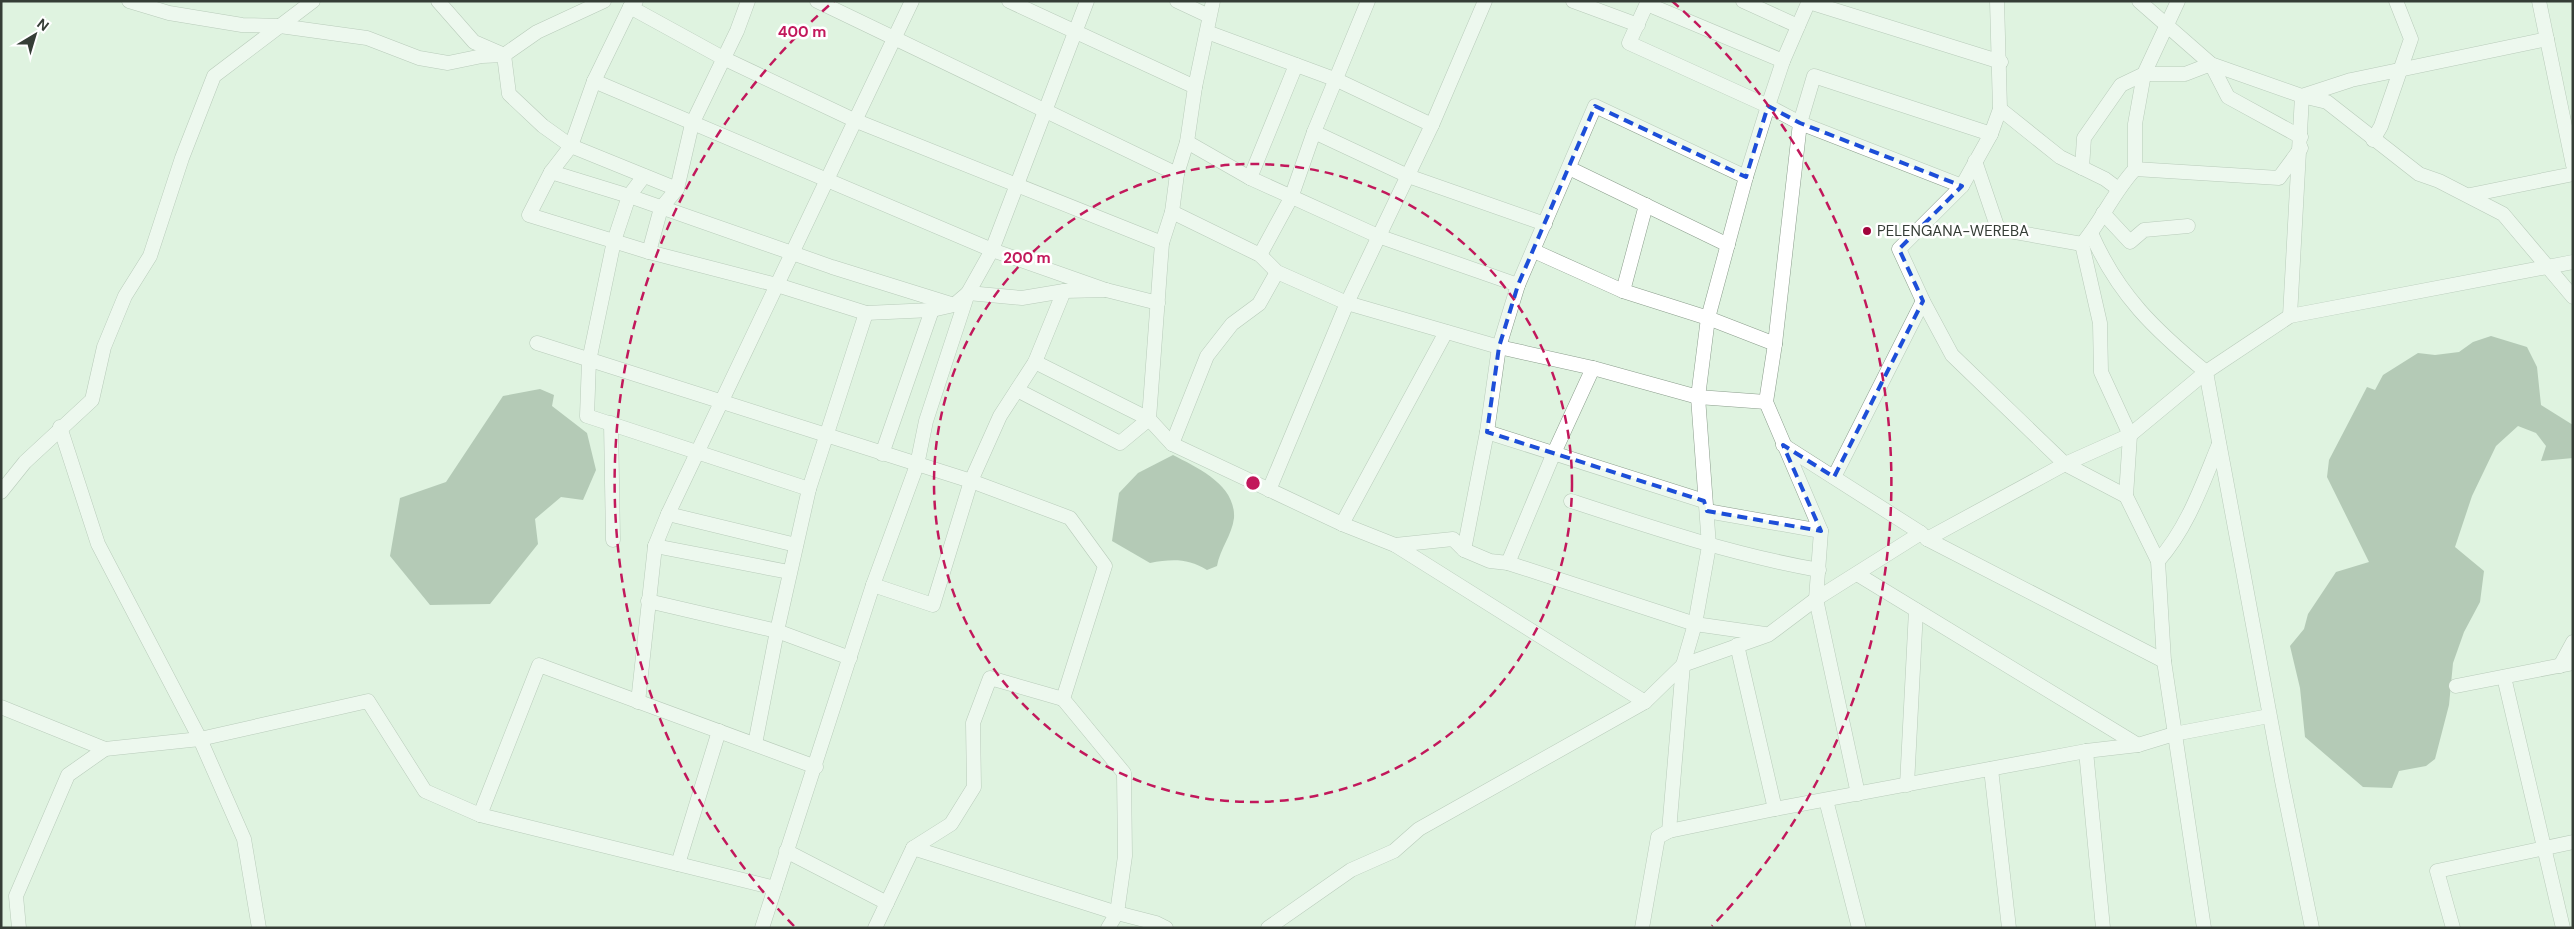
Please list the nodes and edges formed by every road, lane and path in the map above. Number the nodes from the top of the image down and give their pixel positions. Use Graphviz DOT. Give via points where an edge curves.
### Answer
graph roads {
  1 [pos="129,1"];
  2 [pos="313,1"];
  3 [pos="438,1"];
  4 [pos="604,1"];
  5 [pos="748,1"];
  6 [pos="817,1"];
  7 [pos="912,1"];
  8 [pos="1009,1"];
  9 [pos="1087,1"];
  10 [pos="1177,1"];
  11 [pos="1213,1"];
  12 [pos="1368,1"];
  13 [pos="1485,1"];
  14 [pos="1573,1"];
  15 [pos="1743,1"];
  16 [pos="2139,1"];
  17 [pos="2178,1"];
  18 [pos="2396,1"];
  19 [pos="2539,1"];
  20 [pos="1809,2"];
  21 [pos="1995,2"];
  22 [pos="1647,3"];
  23 [pos="633,4"];
  24 [pos="1209,16"];
  25 [pos="1638,25"];
  26 [pos="280,26"];
  27 [pos="1798,26"];
  28 [pos="2168,26"];
  29 [pos="1076,32"];
  30 [pos="1207,32"];
  31 [pos="893,38"];
  32 [pos="2547,39"];
  33 [pos="504,55"];
  34 [pos="723,58"];
  35 [pos="1783,61"];
  36 [pos="2000,62"];
  37 [pos="2211,64"];
  38 [pos="1296,65"];
  39 [pos="2400,70"];
  40 [pos="2144,74"];
  41 [pos="1337,80"];
  42 [pos="594,82"];
  43 [pos="1195,86"];
  44 [pos="2302,96"];
  45 [pos="1768,106"];
  46 [pos="2000,109"];
  47 [pos="1045,110"];
  48 [pos="854,120"];
  49 [pos="1800,123"];
  50 [pos="692,124"];
  51 [pos="1432,126"];
  52 [pos="1314,132"];
  53 [pos="1990,134"];
  54 [pos="2373,140"];
  55 [pos="1187,142"];
  56 [pos="2301,142"];
  57 [pos="571,146"];
  58 [pos="1975,161"];
  59 [pos="2573,165"];
  60 [pos="1569,168"];
  61 [pos="2082,168"];
  62 [pos="2135,169"];
  63 [pos="551,172"];
  64 [pos="1177,174"];
  65 [pos="2573,174"];
  66 [pos="644,176"];
  67 [pos="1408,176"];
  68 [pos="1746,177"];
  69 [pos="1250,178"];
  70 [pos="826,180"];
  71 [pos="1016,183"];
  72 [pos="1962,186"];
  73 [pos="2117,188"];
  74 [pos="677,189"];
  75 [pos="629,196"];
  76 [pos="2470,196"];
  77 [pos="1291,198"];
  78 [pos="1646,205"];
  79 [pos="661,208"];
  80 [pos="1172,212"];
  81 [pos="2103,213"];
  82 [pos="1545,224"];
  83 [pos="2188,226"];
  84 [pos="2092,233"];
  85 [pos="1378,236"];
  86 [pos="614,241"];
  87 [pos="1162,243"];
  88 [pos="2082,244"];
  89 [pos="1728,245"];
  90 [pos="992,250"];
  91 [pos="1534,251"];
  92 [pos="649,252"];
  93 [pos="791,253"];
  94 [pos="1260,255"];
  95 [pos="2573,262"];
  96 [pos="2546,267"];
  97 [pos="1276,272"];
  98 [pos="777,285"];
  99 [pos="1518,285"];
  100 [pos="1106,290"];
  101 [pos="1064,291"];
  102 [pos="1623,291"];
  103 [pos="968,293"];
  104 [pos="2573,298"];
  105 [pos="1923,302"];
  106 [pos="1158,303"];
  107 [pos="1347,303"];
  108 [pos="954,305"];
  109 [pos="932,310"];
  110 [pos="866,313"];
  111 [pos="2290,316"];
  112 [pos="1708,318"];
  113 [pos="1446,332"];
  114 [pos="537,343"];
  115 [pos="1775,344"];
  116 [pos="1500,346"];
  117 [pos="589,361"];
  118 [pos="1035,362"];
  119 [pos="1592,368"];
  120 [pos="2206,372"];
  121 [pos="1018,390"];
  122 [pos="1698,397"];
  123 [pos="721,401"];
  124 [pos="1766,402"];
  125 [pos="1149,418"];
  126 [pos="611,423"];
  127 [pos="60,427"];
  128 [pos="1487,432"];
  129 [pos="828,435"];
  130 [pos="2130,435"];
  131 [pos="1172,444"];
  132 [pos="2219,444"];
  133 [pos="1783,445"];
  134 [pos="698,452"];
  135 [pos="882,454"];
  136 [pos="1553,455"];
  137 [pos="2065,464"];
  138 [pos="917,465"];
  139 [pos="1834,477"];
  140 [pos="971,481"];
  141 [pos="809,489"];
  142 [pos="1269,490"];
  143 [pos="1,492"];
  144 [pos="2126,496"];
  145 [pos="1571,501"];
  146 [pos="1705,506"];
  147 [pos="668,514"];
  148 [pos="1342,524"];
  149 [pos="1821,530"];
  150 [pos="1924,536"];
  151 [pos="613,540"];
  152 [pos="796,545"];
  153 [pos="1395,545"];
  154 [pos="656,546"];
  155 [pos="1709,546"];
  156 [pos="1464,550"];
  157 [pos="2158,561"];
  158 [pos="1508,563"];
  159 [pos="1819,570"];
  160 [pos="790,572"];
  161 [pos="1857,574"];
  162 [pos="873,585"];
  163 [pos="1816,599"];
  164 [pos="648,601"];
  165 [pos="1916,610"];
  166 [pos="1695,624"];
  167 [pos="777,631"];
  168 [pos="1768,635"];
  169 [pos="2573,642"];
  170 [pos="1737,645"];
  171 [pos="850,658"];
  172 [pos="2164,661"];
  173 [pos="2566,664"];
  174 [pos="1683,665"];
  175 [pos="2504,677"];
  176 [pos="2456,686"];
  177 [pos="1063,699"];
  178 [pos="638,702"];
  179 [pos="1645,702"];
  180 [pos="1,707"];
  181 [pos="2269,716"];
  182 [pos="719,731"];
  183 [pos="2174,734"];
  184 [pos="200,738"];
  185 [pos="755,744"];
  186 [pos="2138,745"];
  187 [pos="105,749"];
  188 [pos="2086,751"];
  189 [pos="816,767"];
  190 [pos="1991,769"];
  191 [pos="1907,785"];
  192 [pos="1858,794"];
  193 [pos="1826,800"];
  194 [pos="1774,808"];
  195 [pos="480,815"];
  196 [pos="1668,831"];
  197 [pos="2573,842"];
  198 [pos="914,848"];
  199 [pos="2544,848"];
  200 [pos="786,851"];
  201 [pos="678,864"];
  202 [pos="775,888"];
  203 [pos="886,902"];
  204 [pos="1117,912"];
  205 [pos="19,928"];
  206 [pos="259,928"];
  207 [pos="762,928"];
  208 [pos="875,928"];
  209 [pos="1108,928"];
  210 [pos="1166,928"];
  211 [pos="1268,928"];
  212 [pos="1642,928"];
  213 [pos="1859,928"];
  214 [pos="2009,928"];
  215 [pos="2103,928"];
  216 [pos="2204,928"];
  217 [pos="2312,928"];
  218 [pos="2453,928"];
  219 [pos="2563,928"];
  1 -- 26 [label="street" via="169,13 242,25"];
  2 -- 26 [label="street"];
  3 -- 33 [label="street" via="474,42"];
  4 -- 33 [label="street" via="537,32"];
  5 -- 34 [label="street"];
  6 -- 31 [label="street"];
  7 -- 31 [label="street"];
  8 -- 29 [label="street"];
  9 -- 29 [label="street"];
  10 -- 24 [label="street"];
  11 -- 24 [label="street"];
  12 -- 41 [label="street"];
  13 -- 51 [label="street"];
  14 -- 25 [label="street"];
  15 -- 27 [label="street"];
  16 -- 28 [label="street"];
  17 -- 28 [label="street"];
  18 -- 39 [label="street" via="2411,38"];
  19 -- 32 [label="street"];
  20 -- 27 [label="street"];
  20 -- 36 [label="street"];
  21 -- 36 [label="street"];
  22 -- 25 [label="street"];
  22 -- 35 [label="street"];
  23 -- 34 [label="street"];
  23 -- 42 [label="street"];
  24 -- 30 [label="street"];
  25 -- 45 [label="street" via="1629,44"];
  26 -- 33 [label="street" via="367,38 419,58 448,63"];
  26 -- 127 [label="street" via="214,76 182,158 150,256 125,296 104,347 92,400"];
  27 -- 35 [label="street"];
  28 -- 37 [label="street"];
  28 -- 40 [label="street"];
  29 -- 43 [label="street"];
  29 -- 47 [label="street"];
  30 -- 38 [label="street"];
  30 -- 43 [label="street"];
  31 -- 47 [label="street"];
  31 -- 48 [label="street"];
  32 -- 39 [label="street"];
  32 -- 59 [label="street"];
  33 -- 57 [label="street" via="508,94"];
  34 -- 48 [label="street"];
  34 -- 50 [label="street"];
  35 -- 45 [label="street"];
  36 -- 46 [label="street"];
  37 -- 40 [label="street" via="2184,74"];
  37 -- 44 [label="street"];
  37 -- 56 [label="street" via="2228,97"];
  38 -- 41 [label="street"];
  38 -- 69 [label="street"];
  39 -- 44 [label="street" via="2351,80"];
  39 -- 54 [label="street"];
  40 -- 61 [label="street" via="2121,85 2101,111 2097,123 2084,138"];
  40 -- 62 [label="street" via="2135,124"];
  41 -- 51 [label="street"];
  41 -- 52 [label="street"];
  42 -- 50 [label="street"];
  42 -- 57 [label="street"];
  43 -- 55 [label="street"];
  44 -- 54 [label="street" via="2327,102"];
  44 -- 56 [label="street"];
  45 -- 49 [label="street"];
  45 -- 68 [label="street"];
  46 -- 53 [label="street"];
  46 -- 61 [label="street" via="2060,158"];
  47 -- 64 [label="street"];
  47 -- 71 [label="street"];
  48 -- 70 [label="street"];
  48 -- 71 [label="street"];
  49 -- 53 [label="street" via="1814,76"];
  49 -- 72 [label="street"];
  49 -- 115 [label="street"];
  50 -- 70 [label="street"];
  50 -- 74 [label="street"];
  51 -- 67 [label="street"];
  52 -- 67 [label="street"];
  52 -- 77 [label="street"];
  53 -- 58 [label="street"];
  54 -- 76 [label="street" via="2419,174"];
  55 -- 64 [label="street"];
  55 -- 69 [label="street"];
  56 -- 62 [label="street" via="2279,178"];
  56 -- 111 [label="street"];
  57 -- 63 [label="street"];
  57 -- 66 [label="street"];
  58 -- 72 [label="street"];
  58 -- 88 [label="street" via="1998,229"];
  60 -- 68 [label="street" via="1596,106"];
  60 -- 78 [label="street"];
  60 -- 82 [label="street"];
  61 -- 73 [label="street"];
  62 -- 73 [label="street"];
  63 -- 75 [label="street"];
  63 -- 86 [label="street" via="529,215"];
  64 -- 80 [label="street"];
  65 -- 76 [label="street"];
  66 -- 74 [label="street"];
  66 -- 75 [label="street"];
  67 -- 82 [label="street"];
  67 -- 85 [label="street"];
  68 -- 89 [label="street"];
  69 -- 77 [label="street"];
  70 -- 90 [label="street"];
  70 -- 93 [label="street"];
  71 -- 87 [label="street"];
  71 -- 90 [label="street"];
  72 -- 105 [label="street" via="1899,249"];
  73 -- 81 [label="street"];
  74 -- 79 [label="street"];
  75 -- 79 [label="street"];
  75 -- 86 [label="street"];
  76 -- 96 [label="street" via="2503,214"];
  77 -- 85 [label="street"];
  77 -- 94 [label="street"];
  78 -- 89 [label="street"];
  78 -- 102 [label="street"];
  79 -- 92 [label="street"];
  79 -- 93 [label="street"];
  80 -- 87 [label="street"];
  80 -- 94 [label="street"];
  81 -- 83 [label="street" via="2130,242 2144,230"];
  81 -- 84 [label="street"];
  82 -- 91 [label="street"];
  84 -- 88 [label="street"];
  84 -- 120 [label="street" via="2103,260 2122,291 2164,338"];
  85 -- 99 [label="street"];
  85 -- 107 [label="street"];
  86 -- 92 [label="street"];
  86 -- 117 [label="street"];
  87 -- 106 [label="street"];
  88 -- 130 [label="street" via="2100,323 2101,372"];
  89 -- 112 [label="street"];
  90 -- 100 [label="street"];
  90 -- 103 [label="street"];
  91 -- 99 [label="street"];
  91 -- 102 [label="street"];
  92 -- 98 [label="street"];
  93 -- 98 [label="street"];
  93 -- 108 [label="street"];
  94 -- 97 [label="street"];
  95 -- 96 [label="street"];
  96 -- 104 [label="street"];
  96 -- 111 [label="street"];
  97 -- 107 [label="street"];
  97 -- 131 [label="street" via="1259,304 1232,324 1207,356"];
  98 -- 110 [label="street"];
  98 -- 123 [label="street"];
  99 -- 116 [label="street"];
  100 -- 101 [label="street"];
  100 -- 106 [label="street"];
  101 -- 103 [label="street" via="1022,298"];
  101 -- 118 [label="street"];
  102 -- 112 [label="street"];
  103 -- 108 [label="street"];
  103 -- 138 [label="street" via="926,421"];
  105 -- 137 [label="street" via="1952,355"];
  105 -- 139 [label="street"];
  106 -- 125 [label="street"];
  107 -- 113 [label="street"];
  107 -- 142 [label="street"];
  108 -- 109 [label="street"];
  109 -- 110 [label="street"];
  109 -- 135 [label="street"];
  110 -- 129 [label="street"];
  111 -- 120 [label="street"];
  112 -- 115 [label="street"];
  112 -- 122 [label="street"];
  113 -- 116 [label="street"];
  113 -- 148 [label="street"];
  114 -- 117 [label="street"];
  115 -- 124 [label="street"];
  116 -- 119 [label="street"];
  116 -- 128 [label="street"];
  117 -- 123 [label="street"];
  117 -- 126 [label="street" via="587,416"];
  118 -- 121 [label="street"];
  118 -- 125 [label="street"];
  119 -- 122 [label="street"];
  119 -- 136 [label="street"];
  120 -- 130 [label="street"];
  120 -- 132 [label="street"];
  121 -- 125 [label="street" via="1120,443"];
  121 -- 140 [label="street" via="1000,416"];
  122 -- 124 [label="street"];
  122 -- 146 [label="street"];
  123 -- 129 [label="street"];
  123 -- 134 [label="street"];
  124 -- 133 [label="street"];
  125 -- 131 [label="street"];
  126 -- 134 [label="street"];
  126 -- 151 [label="street"];
  127 -- 143 [label="street"];
  127 -- 184 [label="street" via="98,544"];
  128 -- 136 [label="street"];
  128 -- 156 [label="street"];
  129 -- 135 [label="street"];
  129 -- 141 [label="street"];
  130 -- 137 [label="street"];
  130 -- 144 [label="street"];
  131 -- 142 [label="street"];
  132 -- 157 [label="street" via="2192,508 2174,542"];
  132 -- 181 [label="street"];
  133 -- 139 [label="street"];
  133 -- 149 [label="street"];
  134 -- 141 [label="street"];
  134 -- 147 [label="street"];
  135 -- 138 [label="street"];
  136 -- 146 [label="street"];
  136 -- 158 [label="street"];
  137 -- 144 [label="street"];
  137 -- 150 [label="street"];
  138 -- 140 [label="street"];
  138 -- 162 [label="street"];
  139 -- 150 [label="street"];
  140 -- 162 [label="street" via="933,605"];
  140 -- 177 [label="street" via="1070,518 1104,566"];
  141 -- 152 [label="street"];
  142 -- 148 [label="street"];
  144 -- 157 [label="street"];
  145 -- 155 [label="street"];
  146 -- 149 [label="street"];
  146 -- 155 [label="street"];
  147 -- 152 [label="street"];
  147 -- 154 [label="street"];
  148 -- 153 [label="street"];
  149 -- 159 [label="street"];
  150 -- 161 [label="street"];
  150 -- 172 [label="street"];
  152 -- 160 [label="street"];
  153 -- 156 [label="street" via="1453,539"];
  153 -- 179 [label="street"];
  154 -- 160 [label="street"];
  154 -- 164 [label="street"];
  155 -- 159 [label="street"];
  155 -- 166 [label="street"];
  156 -- 158 [label="street" via="1490,561"];
  157 -- 172 [label="street"];
  158 -- 166 [label="street"];
  159 -- 163 [label="street"];
  160 -- 167 [label="street"];
  161 -- 163 [label="street"];
  161 -- 165 [label="street"];
  162 -- 171 [label="street"];
  163 -- 168 [label="street"];
  163 -- 192 [label="street"];
  164 -- 167 [label="street"];
  164 -- 178 [label="street"];
  165 -- 186 [label="street"];
  165 -- 191 [label="street"];
  166 -- 168 [label="street"];
  166 -- 174 [label="street"];
  167 -- 171 [label="street"];
  167 -- 185 [label="street"];
  168 -- 170 [label="street"];
  169 -- 173 [label="street"];
  170 -- 174 [label="street"];
  170 -- 194 [label="street"];
  171 -- 189 [label="street"];
  172 -- 183 [label="street"];
  173 -- 175 [label="street"];
  174 -- 179 [label="street"];
  174 -- 196 [label="street"];
  175 -- 176 [label="street"];
  175 -- 199 [label="street"];
  177 -- 198 [label="street" via="990,678 973,723 974,788 951,824"];
  177 -- 204 [label="street" via="1124,773 1125,856"];
  178 -- 182 [label="street"];
  178 -- 195 [label="street" via="539,665"];
  179 -- 211 [label="street" via="1419,829 1394,851 1351,870"];
  180 -- 187 [label="street"];
  181 -- 183 [label="street"];
  181 -- 217 [label="street"];
  182 -- 185 [label="street"];
  182 -- 201 [label="street"];
  183 -- 186 [label="street"];
  183 -- 216 [label="street"];
  184 -- 187 [label="street"];
  184 -- 195 [label="street" via="368,701 425,791"];
  184 -- 206 [label="street" via="244,838"];
  185 -- 189 [label="street"];
  186 -- 188 [label="street"];
  187 -- 205 [label="street" via="68,775 16,896"];
  188 -- 190 [label="street"];
  188 -- 215 [label="street"];
  189 -- 200 [label="street"];
  190 -- 191 [label="street"];
  190 -- 214 [label="street"];
  191 -- 192 [label="street"];
  192 -- 193 [label="street"];
  193 -- 194 [label="street"];
  193 -- 213 [label="street"];
  194 -- 196 [label="street"];
  195 -- 201 [label="street"];
  196 -- 212 [label="street" via="1658,837"];
  197 -- 199 [label="street"];
  198 -- 203 [label="street"];
  198 -- 204 [label="street"];
  199 -- 218 [label="street" via="2437,871"];
  199 -- 219 [label="street"];
  200 -- 202 [label="street"];
  200 -- 203 [label="street"];
  201 -- 202 [label="street"];
  202 -- 207 [label="street"];
  203 -- 208 [label="street"];
  204 -- 209 [label="street"];
  204 -- 210 [label="street"];
}
